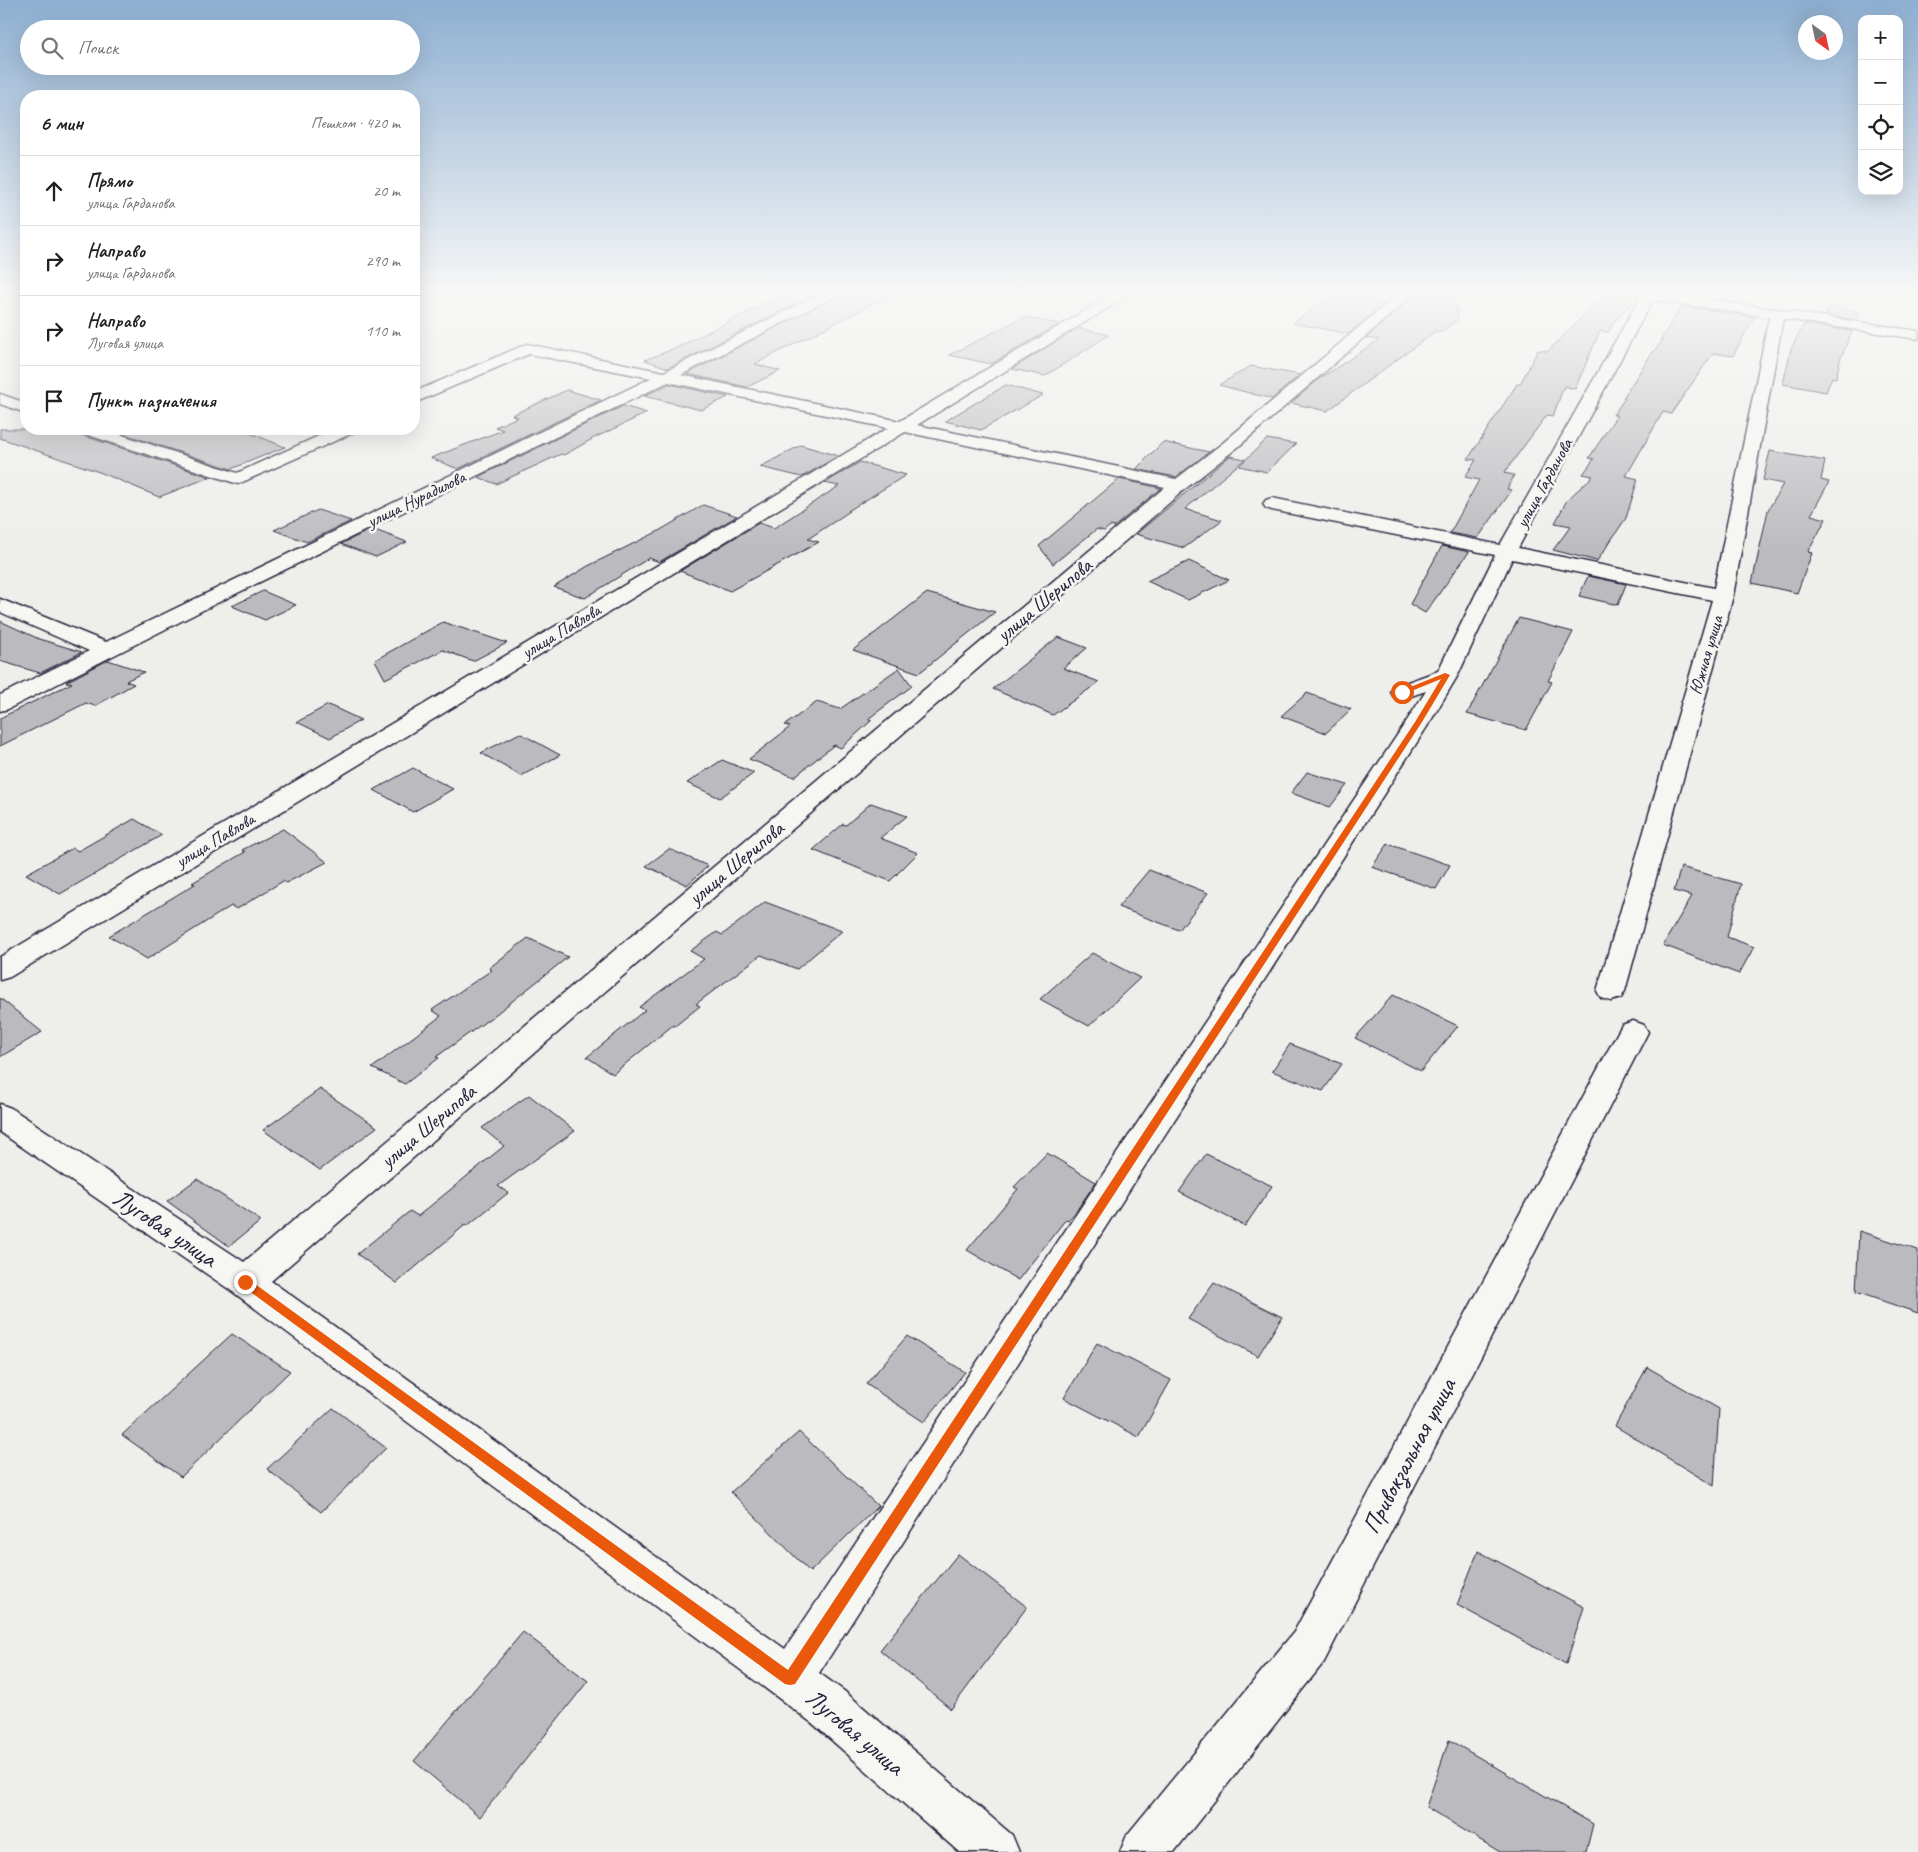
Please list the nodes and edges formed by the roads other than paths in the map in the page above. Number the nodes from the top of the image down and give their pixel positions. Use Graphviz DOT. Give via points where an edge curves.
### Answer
graph roads {
  1 [pos="454,380"];
  2 [pos="661,380"];
  3 [pos="684,380"];
  4 [pos="980,380"];
  5 [pos="1306,380"];
  6 [pos="1599,380"];
  7 [pos="1764,380"];
  8 [pos="420,387"];
  9 [pos="432,390"];
  10 [pos="420,395"];
  11 [pos="0,399"];
  12 [pos="20,406"];
  13 [pos="900,428"];
  14 [pos="106,435"];
  15 [pos="334,435"];
  16 [pos="1178,486"];
  17 [pos="1272,504"];
  18 [pos="1506,552"];
  19 [pos="1723,596"];
  20 [pos="0,605"];
  21 [pos="105,650"];
  22 [pos="1447,675"];
  23 [pos="1402,692"];
  24 [pos="0,704"];
  25 [pos="0,970"];
  26 [pos="1611,991"];
  27 [pos="1633,1032"];
  28 [pos="0,1116"];
  29 [pos="245,1282"];
  30 [pos="790,1679"];
  31 [pos="996,1852"];
  32 [pos="1144,1852"];
  1 -- 9 [label="street"];
  2 -- 21 [label="street, улица Нурадилова"];
  3 -- 13 [label="street"];
  4 -- 13 [label="street, улица Павлова"];
  5 -- 16 [label="street, улица Шерипова"];
  6 -- 18 [label="street, улица Гарданова"];
  7 -- 19 [label="street, Южная улица"];
  8 -- 9 [label="street"];
  9 -- 10 [label="street"];
  11 -- 12 [label="street"];
  13 -- 16 [label="street"];
  13 -- 25 [label="street, улица Павлова"];
  14 -- 15 [label="street" via="238,479"];
  16 -- 29 [label="street, улица Шерипова"];
  17 -- 18 [label="street"];
  18 -- 19 [label="street"];
  18 -- 22 [label="street, улица Гарданова"];
  19 -- 26 [label="street, Южная улица"];
  20 -- 21 [label="street"];
  21 -- 24 [label="street, улица Нурадилова"];
  22 -- 23 [label="street"];
  22 -- 30 [label="street, улица Гарданова"];
  27 -- 32 [label="street, Привокзальная улица" via="1309,1647"];
  28 -- 29 [label="street, Луговая улица"];
  29 -- 30 [label="street, Луговая улица"];
  30 -- 31 [label="street, Луговая улица" via="828,1707"];
}
